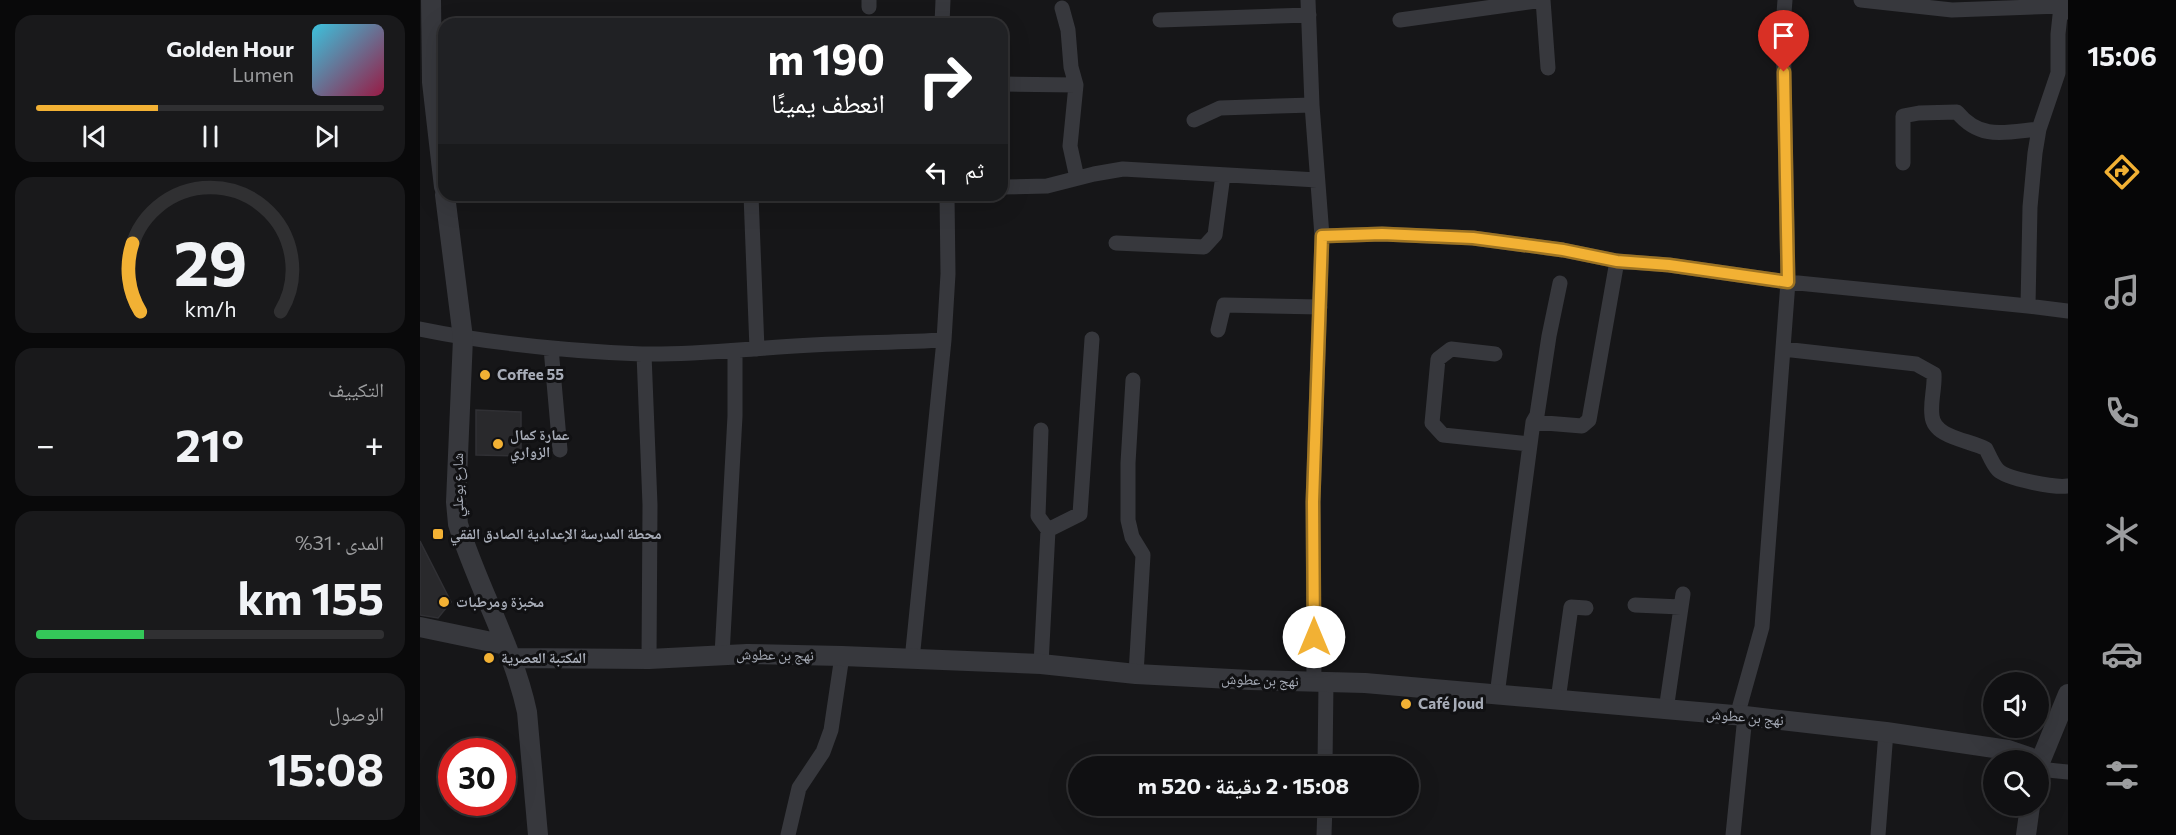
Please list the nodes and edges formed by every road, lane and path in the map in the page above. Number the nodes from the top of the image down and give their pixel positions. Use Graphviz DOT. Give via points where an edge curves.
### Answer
graph roads {
  1 [pos="431,0"];
  2 [pos="943,0"];
  3 [pos="1543,0"];
  4 [pos="1785,0"];
  5 [pos="1861,0"];
  6 [pos="2064,6"];
  7 [pos="1308,7"];
  8 [pos="1062,8"];
  9 [pos="942,18"];
  10 [pos="1160,20"];
  11 [pos="1400,20"];
  12 [pos="1548,68"];
  13 [pos="1008,84"];
  14 [pos="1076,85"];
  15 [pos="1312,105"];
  16 [pos="1194,120"];
  17 [pos="2039,129"];
  18 [pos="438,134"];
  19 [pos="1903,163"];
  20 [pos="1222,175"];
  21 [pos="1077,178"];
  22 [pos="1317,180"];
  23 [pos="1008,187"];
  24 [pos="446,201"];
  25 [pos="751,201"];
  26 [pos="947,201"];
  27 [pos="1322,236"];
  28 [pos="1116,243"];
  29 [pos="1617,261"];
  30 [pos="1788,282"];
  31 [pos="1560,283"];
  32 [pos="2028,306"];
  33 [pos="1320,307"];
  34 [pos="2068,311"];
  35 [pos="420,329"];
  36 [pos="1218,330"];
  37 [pos="463,338"];
  38 [pos="1092,339"];
  39 [pos="944,340"];
  40 [pos="551,348"];
  41 [pos="756,349"];
  42 [pos="1783,349"];
  43 [pos="735,352"];
  44 [pos="644,354"];
  45 [pos="1495,354"];
  46 [pos="1133,380"];
  47 [pos="1533,422"];
  48 [pos="1041,430"];
  49 [pos="1530,444"];
  50 [pos="560,450"];
  51 [pos="2068,486"];
  52 [pos="1048,530"];
  53 [pos="1635,605"];
  54 [pos="1586,608"];
  55 [pos="420,627"];
  56 [pos="509,652"];
  57 [pos="722,655"];
  58 [pos="842,656"];
  59 [pos="649,659"];
  60 [pos="912,660"];
  61 [pos="1041,664"];
  62 [pos="1136,674"];
  63 [pos="1320,682"];
  64 [pos="2068,694"];
  65 [pos="1497,695"];
  66 [pos="1558,700"];
  67 [pos="1666,710"];
  68 [pos="1741,716"];
  69 [pos="1886,732"];
  70 [pos="2008,750"];
  71 [pos="2045,750"];
  72 [pos="1324,756"];
  73 [pos="2049,768"];
  74 [pos="2068,772"];
  75 [pos="1325,816"];
  76 [pos="2029,816"];
  77 [pos="538,835"];
  78 [pos="788,835"];
  79 [pos="1324,835"];
  80 [pos="1733,835"];
  81 [pos="1878,835"];
  82 [pos="2026,835"];
  1 -- 18 [label="street" via="432,82"];
  2 -- 9 [label="street"];
  3 -- 11 [label="street"];
  3 -- 12 [label="street"];
  4 -- 30 [label="street"];
  5 -- 6 [label="street" via="1952,10"];
  6 -- 17 [label="street" via="2058,34 2058,73"];
  7 -- 10 [label="street"];
  7 -- 15 [label="street"];
  8 -- 14 [label="street"];
  13 -- 14 [label="street"];
  14 -- 21 [label="street" via="1070,146"];
  15 -- 16 [label="street" via="1220,108"];
  15 -- 22 [label="street"];
  17 -- 19 [label="street" via="1985,133 1957,112 1919,112 1903,116"];
  17 -- 32 [label="street" via="2030,207"];
  20 -- 21 [label="street" via="1123,169"];
  20 -- 22 [label="street"];
  20 -- 28 [label="street" via="1215,235 1204,247"];
  21 -- 23 [label="street" via="1047,186"];
  22 -- 27 [label="street"];
  24 -- 37 [label="street, شارع بوعلي"];
  25 -- 41 [label="street"];
  26 -- 39 [label="street"];
  27 -- 29 [label="street" via="1473,238"];
  27 -- 33 [label="street"];
  29 -- 30 [label="street"];
  29 -- 47 [label="street" via="1589,420 1582,426"];
  30 -- 32 [label="street"];
  30 -- 42 [label="street"];
  31 -- 47 [label="street"];
  32 -- 34 [label="street"];
  33 -- 36 [label="street" via="1224,305"];
  33 -- 63 [label="street" via="1313,502"];
  35 -- 37 [label="street"];
  37 -- 40 [label="street"];
  37 -- 56 [label="street, شارع بوعلي" via="458,524"];
  38 -- 52 [label="street" via="1080,514"];
  39 -- 41 [label="street"];
  39 -- 60 [label="street"];
  40 -- 44 [label="street"];
  40 -- 50 [label="street"];
  41 -- 43 [label="street"];
  42 -- 51 [label="street" via="1926,368 1934,374 1931,416 1941,432 1986,449 1996,469 2004,474 2051,486"];
  42 -- 68 [label="street" via="1762,627"];
  43 -- 44 [label="street"];
  43 -- 57 [label="street"];
  44 -- 59 [label="street" via="650,505"];
  45 -- 49 [label="street" via="1451,349 1438,359 1432,423 1443,435"];
  46 -- 62 [label="street" via="1128,520 1132,537 1143,555"];
  47 -- 49 [label="street"];
  48 -- 52 [label="street" via="1038,516"];
  49 -- 65 [label="street"];
  52 -- 61 [label="street"];
  53 -- 67 [label="street" via="1682,600"];
  54 -- 66 [label="street" via="1571,607"];
  55 -- 56 [label="street, نهج بن عطوش"];
  56 -- 59 [label="street, نهج بن عطوش"];
  56 -- 77 [label="street, شارع بوعلي" via="526,712"];
  57 -- 58 [label="street, نهج بن عطوش"];
  57 -- 59 [label="street, نهج بن عطوش"];
  58 -- 60 [label="street, نهج بن عطوش"];
  58 -- 78 [label="street" via="831,730 823,752 799,788"];
  60 -- 61 [label="street, نهج بن عطوش"];
  61 -- 62 [label="street, نهج بن عطوش"];
  62 -- 63 [label="street, نهج بن عطوش"];
  63 -- 65 [label="street, نهج بن عطوش"];
  63 -- 72 [label="street"];
  64 -- 71 [label="street"];
  65 -- 66 [label="street, نهج بن عطوش"];
  66 -- 67 [label="street, نهج بن عطوش"];
  67 -- 68 [label="street, نهج بن عطوش"];
  68 -- 69 [label="street, نهج بن عطوش"];
  68 -- 80 [label="street"];
  69 -- 70 [label="street, نهج بن عطوش"];
  69 -- 81 [label="street"];
  73 -- 74 [label="street"];
  75 -- 79 [label="street"];
  76 -- 82 [label="street"];
}
